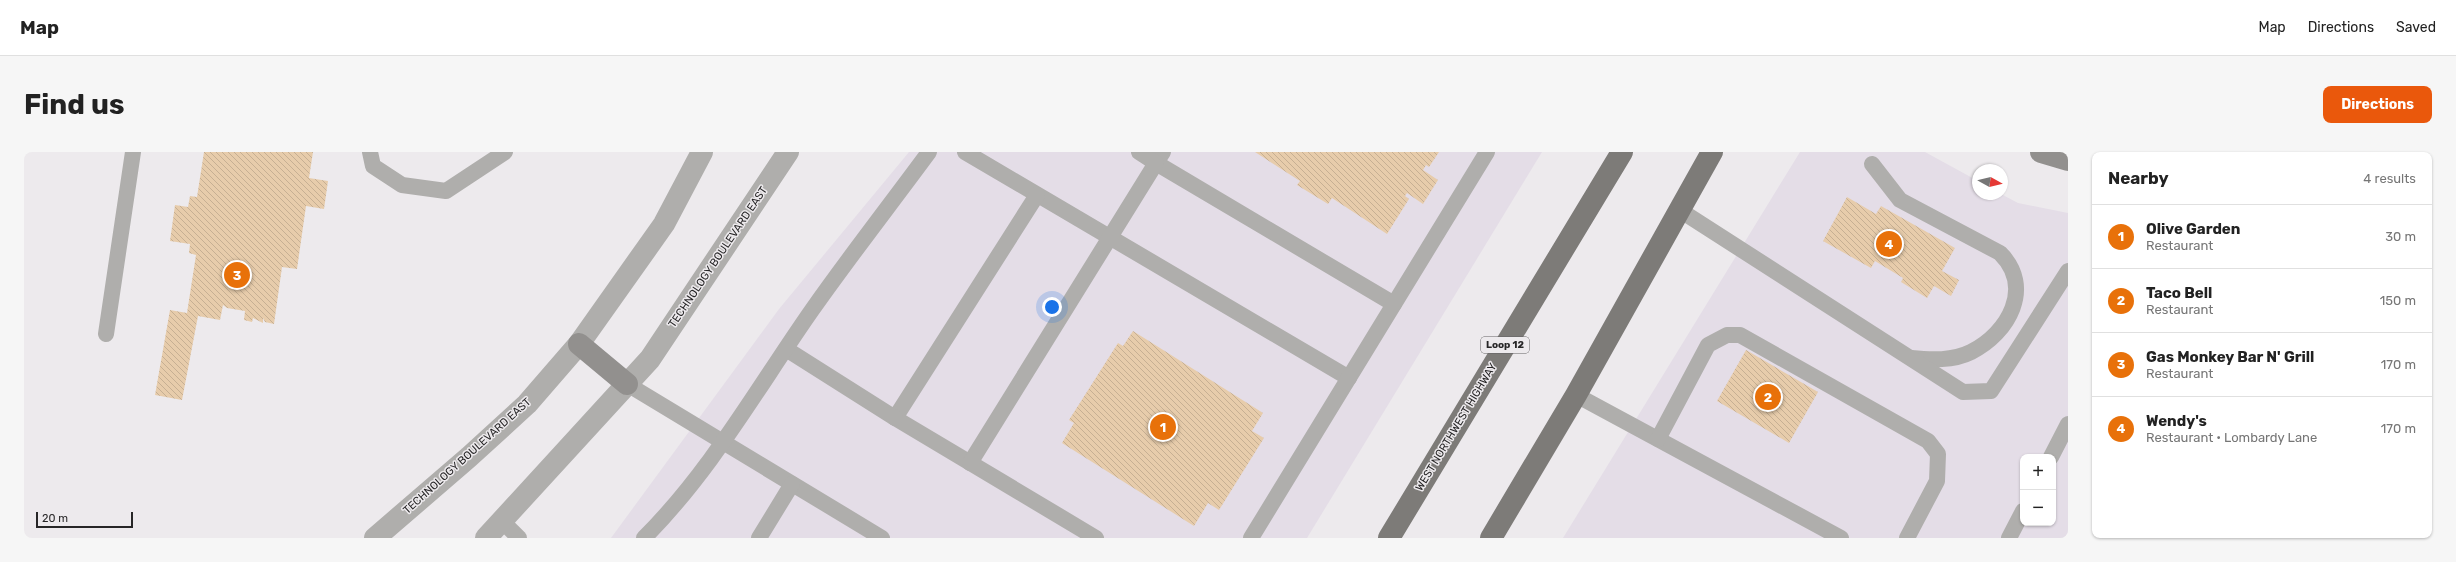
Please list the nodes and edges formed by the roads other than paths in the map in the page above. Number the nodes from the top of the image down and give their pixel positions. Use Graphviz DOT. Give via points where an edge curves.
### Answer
graph roads {
  1 [pos="133,152"];
  2 [pos="370,152"];
  3 [pos="505,152"];
  4 [pos="788,152"];
  5 [pos="929,152"];
  6 [pos="965,152"];
  7 [pos="1139,152"];
  8 [pos="1487,152"];
  9 [pos="1622,152"];
  10 [pos="1712,152"];
  11 [pos="2041,152"];
  12 [pos="697,154"];
  13 [pos="1159,158"];
  14 [pos="2068,160"];
  15 [pos="1872,164"];
  16 [pos="1037,195"];
  17 [pos="1678,209"];
  18 [pos="1110,237"];
  19 [pos="2068,271"];
  20 [pos="1394,304"];
  21 [pos="106,334"];
  22 [pos="580,344"];
  23 [pos="786,349"];
  24 [pos="1910,358"];
  25 [pos="1349,378"];
  26 [pos="627,384"];
  27 [pos="1576,394"];
  28 [pos="895,418"];
  29 [pos="2068,424"];
  30 [pos="1658,439"];
  31 [pos="723,442"];
  32 [pos="2053,454"];
  33 [pos="970,463"];
  34 [pos="792,484"];
  35 [pos="2020,517"];
  36 [pos="502,521"];
  37 [pos="873,536"];
  38 [pos="375,538"];
  39 [pos="486,538"];
  40 [pos="519,538"];
  41 [pos="644,538"];
  42 [pos="759,538"];
  43 [pos="1096,538"];
  44 [pos="1251,538"];
  45 [pos="1389,538"];
  46 [pos="1491,538"];
  47 [pos="1841,538"];
  48 [pos="1907,538"];
  49 [pos="2009,538"];
  1 -- 21 [label="lane"];
  2 -- 3 [label="lane" via="373,166 402,185 446,191"];
  4 -- 26 [label="street, TECHNOLOGY BOULEVARD EAST" via="650,359"];
  5 -- 23 [label="lane"];
  6 -- 16 [label="lane"];
  7 -- 13 [label="lane"];
  8 -- 20 [label="lane"];
  9 -- 45 [label="main road, WEST NORTHWEST HIGHWAY / Loop 12"];
  10 -- 17 [label="main road"];
  11 -- 14 [label="street"];
  12 -- 22 [label="street, TECHNOLOGY BOULEVARD EAST" via="664,224"];
  13 -- 18 [label="lane"];
  13 -- 20 [label="lane"];
  15 -- 24 [label="lane" via="1900,200 2000,253 2015,273 2016,299 1997,334 1971,352 1941,360"];
  16 -- 18 [label="lane"];
  16 -- 28 [label="lane"];
  17 -- 24 [label="lane"];
  17 -- 27 [label="main road"];
  18 -- 25 [label="lane"];
  18 -- 33 [label="lane"];
  19 -- 24 [label="lane" via="1991,391 1963,392"];
  20 -- 25 [label="lane"];
  22 -- 26 [label="street"];
  22 -- 38 [label="street, TECHNOLOGY BOULEVARD EAST" via="528,404"];
  23 -- 28 [label="lane"];
  23 -- 31 [label="lane"];
  25 -- 44 [label="lane"];
  26 -- 31 [label="lane"];
  26 -- 36 [label="street, TECHNOLOGY BOULEVARD EAST"];
  27 -- 30 [label="lane"];
  27 -- 46 [label="main road"];
  28 -- 33 [label="lane"];
  29 -- 32 [label="lane"];
  30 -- 47 [label="lane"];
  30 -- 48 [label="lane" via="1708,345 1726,335 1740,335 1928,441 1938,454 1937,481"];
  31 -- 34 [label="lane"];
  31 -- 41 [label="lane" via="668,514"];
  33 -- 43 [label="lane"];
  34 -- 37 [label="lane"];
  34 -- 42 [label="lane"];
  35 -- 49 [label="lane"];
  36 -- 39 [label="street, TECHNOLOGY BOULEVARD EAST"];
  36 -- 40 [label="lane"];
}
